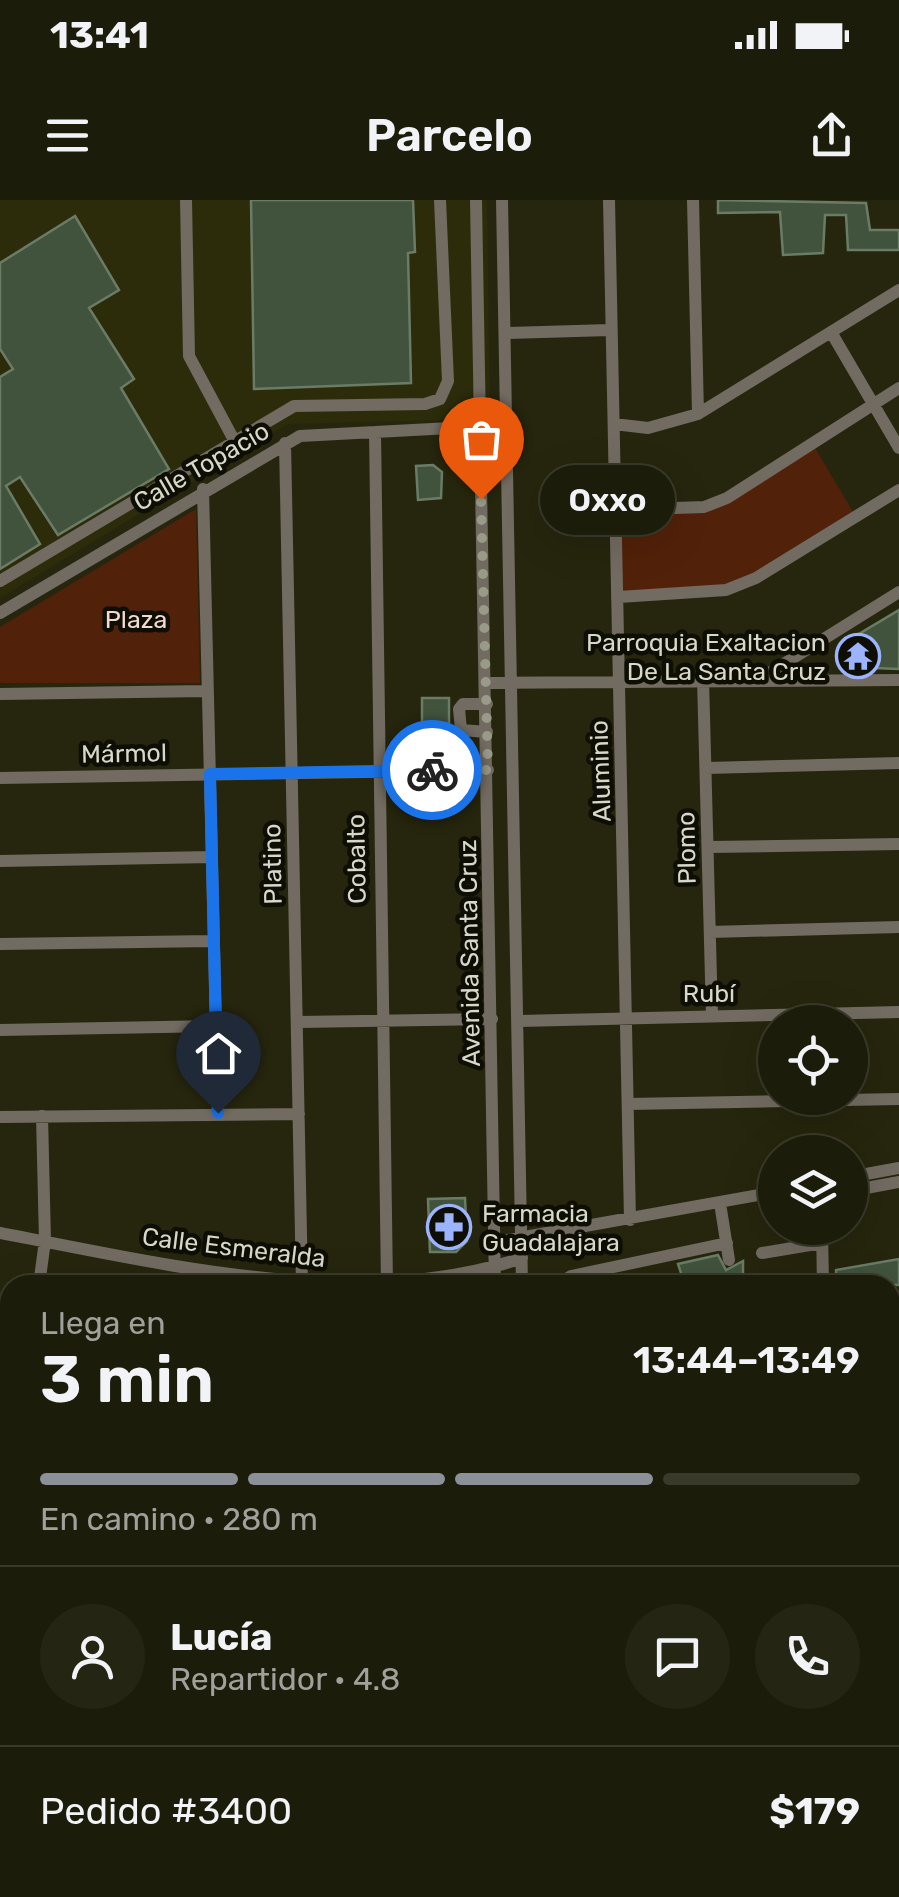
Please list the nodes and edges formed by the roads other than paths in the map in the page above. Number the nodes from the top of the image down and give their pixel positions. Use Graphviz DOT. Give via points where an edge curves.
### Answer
graph roads {
  1 [pos="186,200"];
  2 [pos="440,200"];
  3 [pos="476,200"];
  4 [pos="502,200"];
  5 [pos="609,200"];
  6 [pos="693,200"];
  7 [pos="899,290"];
  8 [pos="610,330"];
  9 [pos="831,332"];
  10 [pos="506,333"];
  11 [pos="899,388"];
  12 [pos="873,404"];
  13 [pos="698,414"];
  14 [pos="614,424"];
  15 [pos="507,425"];
  16 [pos="479,426"];
  17 [pos="374,432"];
  18 [pos="234,440"];
  19 [pos="285,442"];
  20 [pos="899,448"];
  21 [pos="204,489"];
  22 [pos="899,490"];
  23 [pos="618,510"];
  24 [pos="0,581"];
  25 [pos="899,592"];
  26 [pos="619,596"];
  27 [pos="0,613"];
  28 [pos="620,679"];
  29 [pos="703,679"];
  30 [pos="899,680"];
  31 [pos="756,681"];
  32 [pos="486,683"];
  33 [pos="512,684"];
  34 [pos="206,691"];
  35 [pos="0,694"];
  36 [pos="487,704"];
  37 [pos="487,732"];
  38 [pos="899,763"];
  39 [pos="706,768"];
  40 [pos="488,770"];
  41 [pos="377,771"];
  42 [pos="293,772"];
  43 [pos="210,774"];
  44 [pos="0,778"];
  45 [pos="899,844"];
  46 [pos="709,847"];
  47 [pos="210,858"];
  48 [pos="0,861"];
  49 [pos="899,927"];
  50 [pos="710,932"];
  51 [pos="212,941"];
  52 [pos="0,944"];
  53 [pos="899,1012"];
  54 [pos="627,1016"];
  55 [pos="712,1016"];
  56 [pos="492,1019"];
  57 [pos="298,1022"];
  58 [pos="383,1022"];
  59 [pos="519,1022"];
  60 [pos="215,1026"];
  61 [pos="0,1030"];
  62 [pos="899,1099"];
  63 [pos="628,1104"];
  64 [pos="218,1113"];
  65 [pos="299,1114"];
  66 [pos="42,1116"];
  67 [pos="0,1117"];
  68 [pos="899,1168"];
  69 [pos="868,1174"];
  70 [pos="899,1182"];
  71 [pos="868,1188"];
  72 [pos="758,1195"];
  73 [pos="720,1203"];
  74 [pos="630,1220"];
  75 [pos="0,1233"];
  76 [pos="522,1238"];
  77 [pos="45,1242"];
  78 [pos="496,1242"];
  79 [pos="727,1243"];
  80 [pos="810,1245"];
  81 [pos="822,1245"];
  82 [pos="762,1253"];
  83 [pos="522,1258"];
  84 [pos="729,1260"];
  85 [pos="495,1268"];
  86 [pos="40,1275"];
  87 [pos="252,1275"];
  88 [pos="302,1275"];
  89 [pos="387,1275"];
  90 [pos="467,1275"];
  91 [pos="495,1275"];
  92 [pos="522,1275"];
  93 [pos="575,1275"];
  94 [pos="823,1275"];
  1 -- 18 [label="street" via="189,356"];
  2 -- 18 [label="street" via="448,381 440,399 294,406"];
  3 -- 16 [label="street, Avenida Santa Cruz"];
  4 -- 10 [label="street, Avenida Santa Cruz"];
  5 -- 8 [label="street, Aluminio"];
  6 -- 13 [label="street"];
  7 -- 9 [label="street"];
  8 -- 10 [label="street"];
  8 -- 14 [label="street, Aluminio"];
  9 -- 12 [label="street"];
  9 -- 13 [label="street"];
  10 -- 15 [label="street, Avenida Santa Cruz"];
  11 -- 12 [label="street"];
  12 -- 20 [label="street"];
  12 -- 23 [label="street" via="726,498 704,507"];
  13 -- 14 [label="street" via="648,428"];
  14 -- 23 [label="street, Aluminio"];
  15 -- 16 [label="street, Calle Topacio"];
  15 -- 33 [label="street, Avenida Santa Cruz"];
  16 -- 17 [label="street, Calle Topacio"];
  16 -- 32 [label="street, Avenida Santa Cruz"];
  17 -- 19 [label="street, Calle Topacio"];
  17 -- 41 [label="street, Cobalto"];
  18 -- 24 [label="street"];
  19 -- 21 [label="street, Calle Topacio"];
  19 -- 42 [label="street, Platino"];
  21 -- 27 [label="street, Calle Topacio"];
  21 -- 34 [label="street"];
  22 -- 26 [label="street" via="726,590"];
  23 -- 26 [label="street, Aluminio"];
  25 -- 31 [label="street"];
  26 -- 28 [label="street, Aluminio"];
  28 -- 29 [label="street"];
  28 -- 33 [label="street"];
  28 -- 54 [label="street, Aluminio"];
  29 -- 31 [label="street"];
  29 -- 39 [label="street, Plomo"];
  30 -- 31 [label="street"];
  32 -- 33 [label="street"];
  32 -- 36 [label="street, Avenida Santa Cruz"];
  33 -- 59 [label="street, Avenida Santa Cruz"];
  34 -- 35 [label="street"];
  34 -- 43 [label="street"];
  36 -- 37 [label="street, Avenida Santa Cruz"];
  36 -- 37 [label="street" via="459,709 461,730"];
  37 -- 40 [label="street, Avenida Santa Cruz"];
  38 -- 39 [label="street"];
  39 -- 46 [label="street, Plomo"];
  40 -- 41 [label="street, Mármol"];
  40 -- 56 [label="street, Avenida Santa Cruz"];
  41 -- 42 [label="street, Mármol"];
  41 -- 58 [label="street, Cobalto"];
  42 -- 43 [label="street, Mármol"];
  42 -- 57 [label="street, Platino"];
  43 -- 44 [label="street, Mármol"];
  43 -- 47 [label="street"];
  45 -- 46 [label="street"];
  46 -- 50 [label="street, Plomo"];
  47 -- 48 [label="street"];
  47 -- 51 [label="street"];
  49 -- 50 [label="street"];
  50 -- 55 [label="street, Plomo"];
  51 -- 52 [label="street"];
  51 -- 60 [label="street"];
  53 -- 55 [label="street, Rubí"];
  54 -- 55 [label="street, Rubí"];
  54 -- 59 [label="street, Rubí"];
  54 -- 63 [label="street, Aluminio"];
  56 -- 58 [label="street"];
  56 -- 78 [label="street, Avenida Santa Cruz"];
  57 -- 58 [label="street"];
  57 -- 65 [label="street, Platino"];
  58 -- 89 [label="street, Cobalto"];
  59 -- 76 [label="street, Avenida Santa Cruz"];
  60 -- 61 [label="street"];
  60 -- 64 [label="street"];
  62 -- 63 [label="street"];
  63 -- 74 [label="street, Aluminio"];
  64 -- 65 [label="street"];
  64 -- 66 [label="street"];
  65 -- 88 [label="street, Platino"];
  66 -- 67 [label="street"];
  66 -- 77 [label="street"];
  68 -- 69 [label="street"];
  70 -- 71 [label="street"];
  72 -- 73 [label="street"];
  73 -- 74 [label="street"];
  73 -- 79 [label="street"];
  74 -- 76 [label="street"];
  75 -- 77 [label="street, Calle Esmeralda"];
  76 -- 78 [label="street"];
  76 -- 83 [label="street, Avenida Santa Cruz"];
  77 -- 86 [label="street"];
  77 -- 87 [label="street, Calle Esmeralda"];
  78 -- 85 [label="street, Avenida Santa Cruz"];
  79 -- 84 [label="street"];
  79 -- 93 [label="street"];
  80 -- 82 [label="street"];
  81 -- 94 [label="street"];
  83 -- 85 [label="street, Calle Esmeralda"];
  83 -- 92 [label="street, Avenida Santa Cruz"];
  85 -- 90 [label="street, Calle Esmeralda"];
  85 -- 91 [label="street, Avenida Santa Cruz"];
}
